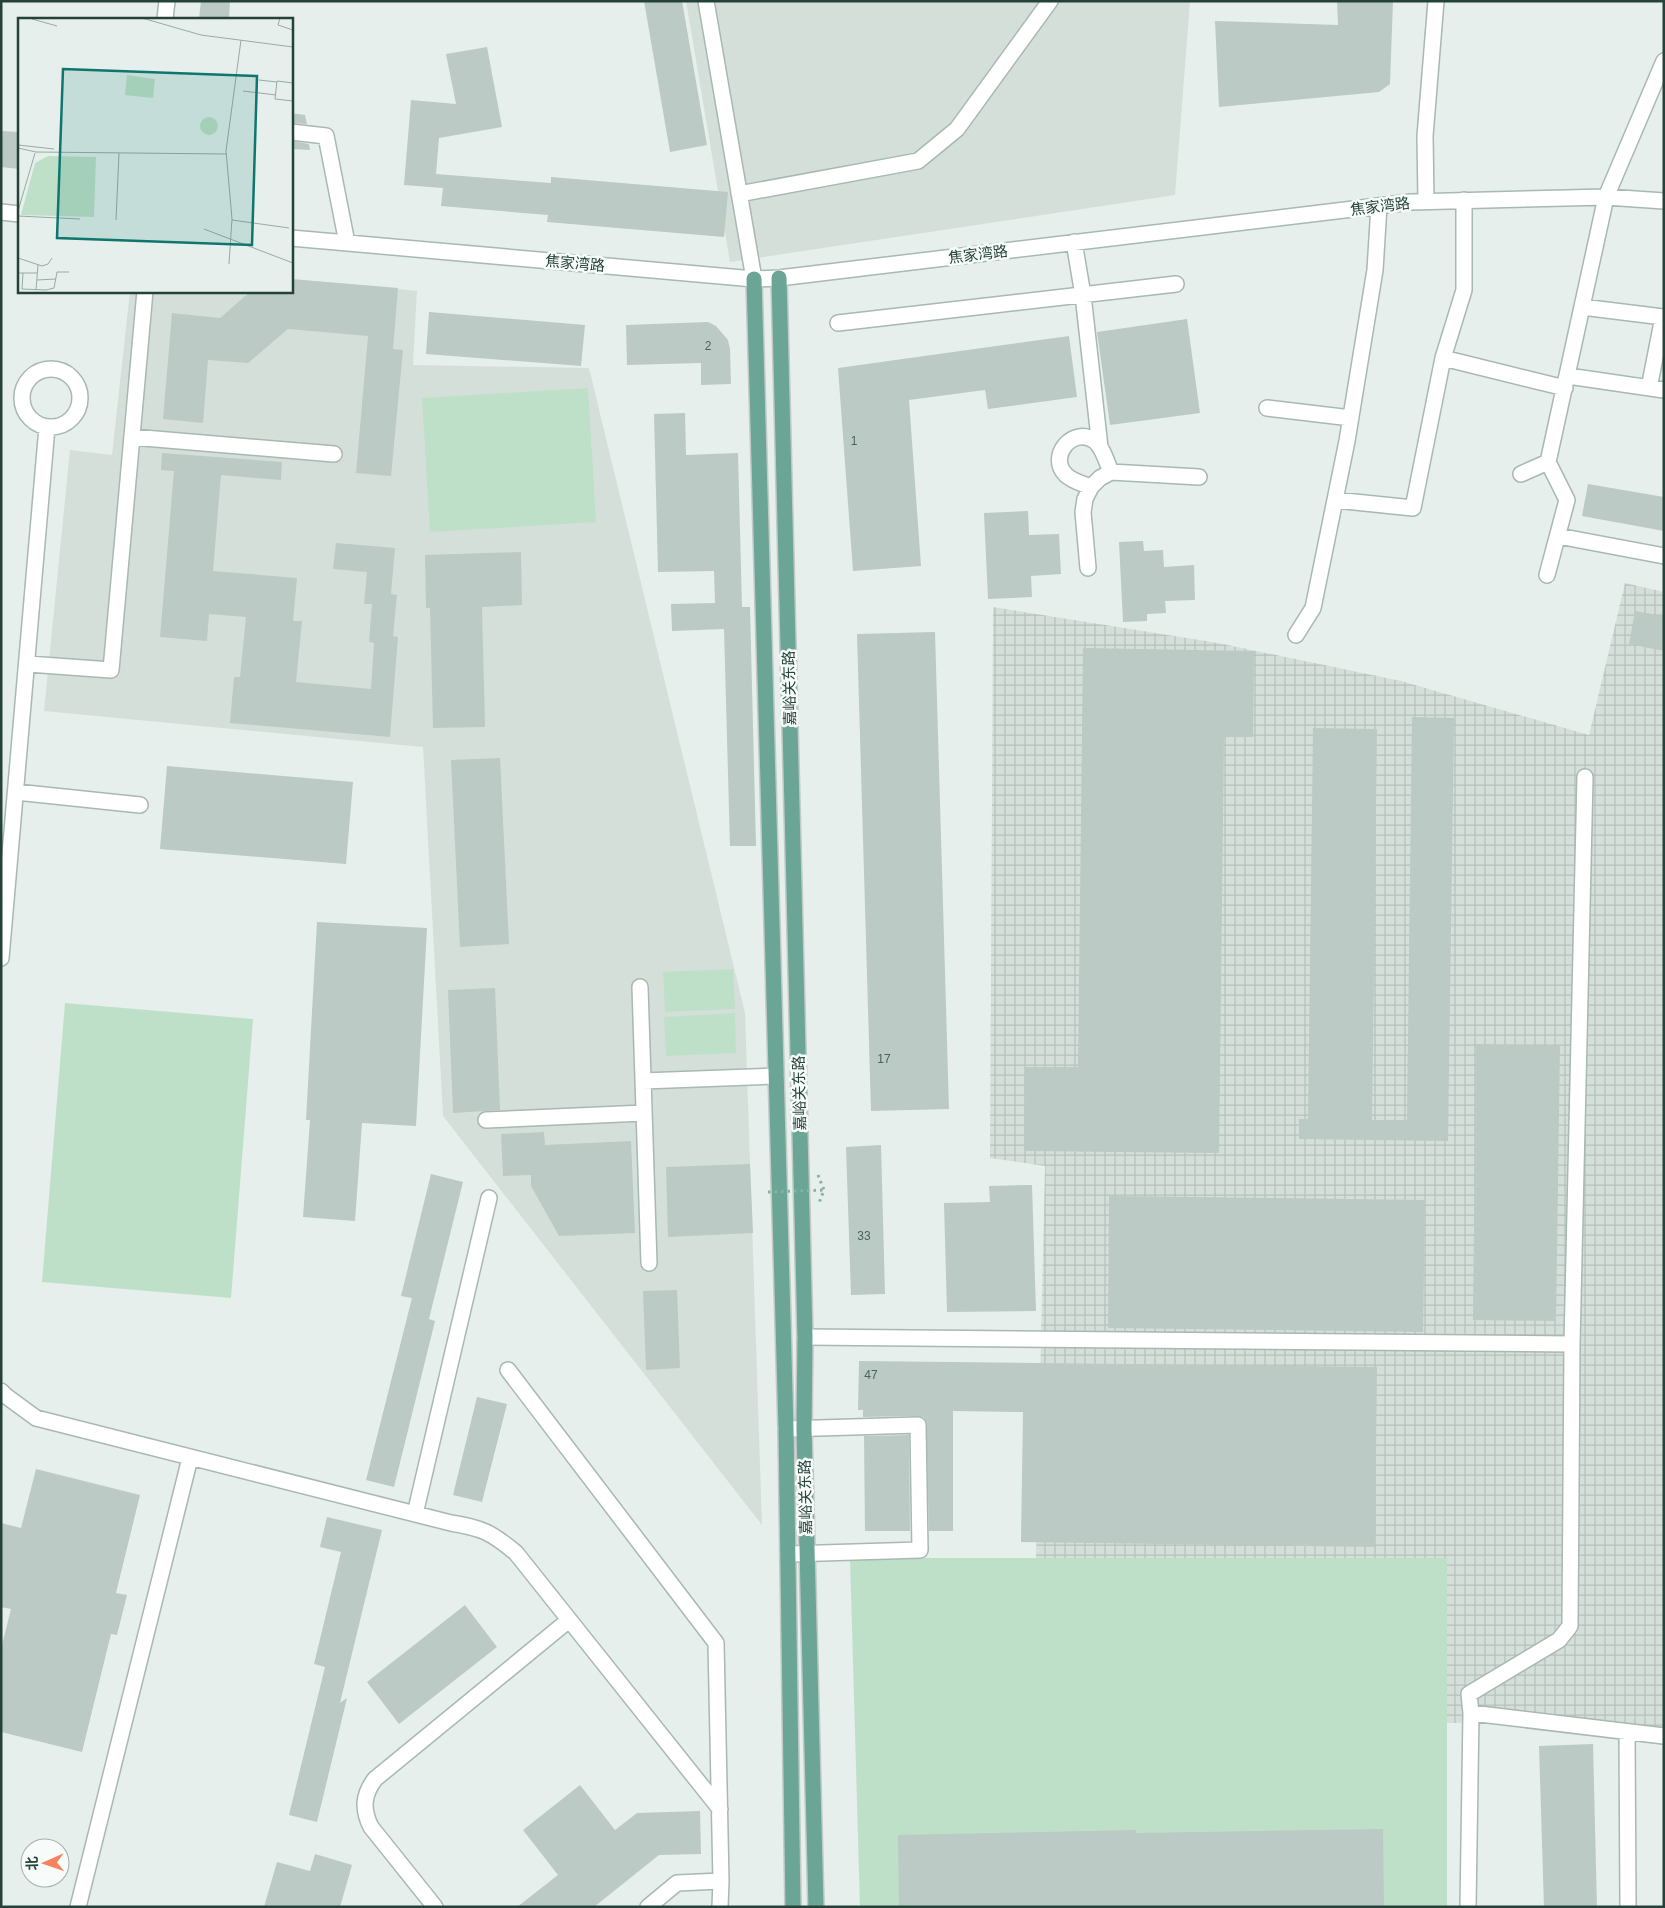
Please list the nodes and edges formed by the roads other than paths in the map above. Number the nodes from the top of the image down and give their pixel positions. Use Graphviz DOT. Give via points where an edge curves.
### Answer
graph roads {
  1 [pos="167,1"];
  2 [pos="706,1"];
  3 [pos="1050,1"];
  4 [pos="1436,1"];
  5 [pos="165,18"];
  6 [pos="1664,61"];
  7 [pos="292,132"];
  8 [pos="739,194"];
  9 [pos="1606,197"];
  10 [pos="1464,200"];
  11 [pos="1426,201"];
  12 [pos="1664,201"];
  13 [pos="1379,206"];
  14 [pos="1,212"];
  15 [pos="18,214"];
  16 [pos="292,238"];
  17 [pos="1074,242"];
  18 [pos="347,243"];
  19 [pos="779,278"];
  20 [pos="754,280"];
  21 [pos="1176,284"];
  22 [pos="145,292"];
  23 [pos="1083,295"];
  24 [pos="1582,307"];
  25 [pos="838,323"];
  26 [pos="1443,358"];
  27 [pos="1566,382"];
  28 [pos="1656,389"];
  29 [pos="1267,408"];
  30 [pos="1351,418"];
  31 [pos="48,427"];
  32 [pos="132,437"];
  33 [pos="1100,447"];
  34 [pos="334,454"];
  35 [pos="1548,462"];
  36 [pos="1111,472"];
  37 [pos="1521,474"];
  38 [pos="1200,477"];
  39 [pos="1091,487"];
  40 [pos="1335,500"];
  41 [pos="1558,536"];
  42 [pos="1664,556"];
  43 [pos="1088,568"];
  44 [pos="1547,575"];
  45 [pos="1296,635"];
  46 [pos="28,664"];
  47 [pos="1585,777"];
  48 [pos="16,792"];
  49 [pos="140,805"];
  50 [pos="1,958"];
  51 [pos="640,987"];
  52 [pos="776,1076"];
  53 [pos="643,1081"];
  54 [pos="644,1113"];
  55 [pos="486,1120"];
  56 [pos="489,1198"];
  57 [pos="649,1263"];
  58 [pos="805,1337"];
  59 [pos="1572,1344"];
  60 [pos="508,1370"];
  61 [pos="3,1394"];
  62 [pos="786,1429"];
  63 [pos="804,1429"];
  64 [pos="190,1458"];
  65 [pos="415,1514"];
  66 [pos="789,1554"];
  67 [pos="807,1554"];
  68 [pos="569,1620"];
  69 [pos="1470,1713"];
  70 [pos="1628,1732"];
  71 [pos="1664,1736"];
  72 [pos="720,1809"];
  73 [pos="721,1881"];
  74 [pos="78,1907"];
  75 [pos="435,1907"];
  76 [pos="648,1907"];
  77 [pos="720,1907"];
  78 [pos="792,1907"];
  79 [pos="816,1907"];
  80 [pos="1468,1907"];
  81 [pos="1628,1907"];
  1 -- 5 [label="street"];
  2 -- 8 [label="street"];
  3 -- 8 [label="street" via="957,129 918,162"];
  4 -- 11 [label="street" via="1425,136"];
  6 -- 9 [label="street"];
  7 -- 18 [label="street" via="326,136"];
  8 -- 20 [label="street"];
  9 -- 10 [label="street, 焦家湾路"];
  9 -- 12 [label="street, 焦家湾路"];
  9 -- 24 [label="street"];
  10 -- 11 [label="street, 焦家湾路"];
  10 -- 26 [label="street" via="1464,290"];
  11 -- 13 [label="street, 焦家湾路"];
  13 -- 17 [label="street, 焦家湾路"];
  13 -- 30 [label="street" via="1375,270"];
  14 -- 15 [label="street"];
  16 -- 18 [label="street, 焦家湾路"];
  17 -- 19 [label="street, 焦家湾路"];
  17 -- 23 [label="street"];
  18 -- 20 [label="street, 焦家湾路"];
  19 -- 20 [label="street, 焦家湾路"];
  19 -- 58 [label="main road, 嘉峪关东路"];
  20 -- 52 [label="main road, 嘉峪关东路"];
  21 -- 23 [label="street"];
  22 -- 32 [label="street"];
  23 -- 25 [label="street"];
  23 -- 33 [label="street"];
  24 -- 27 [label="street"];
  24 -- 28 [label="street" via="1663,317"];
  26 -- 27 [label="street"];
  26 -- 40 [label="street" via="1413,508"];
  27 -- 28 [label="street"];
  27 -- 35 [label="street"];
  29 -- 30 [label="street"];
  30 -- 40 [label="street"];
  31 -- 46 [label="street"];
  32 -- 34 [label="street"];
  32 -- 46 [label="street" via="111,670"];
  33 -- 36 [label="street"];
  33 -- 39 [label="street" via="1095,441 1081,437 1067,441 1060,453 1059,460 1065,474"];
  35 -- 37 [label="street"];
  35 -- 41 [label="street" via="1567,500"];
  36 -- 38 [label="street"];
  36 -- 39 [label="street"];
  39 -- 43 [label="street" via="1083,512"];
  40 -- 45 [label="street" via="1314,608"];
  41 -- 42 [label="street"];
  41 -- 44 [label="street"];
  46 -- 48 [label="street"];
  47 -- 59 [label="street"];
  48 -- 49 [label="street"];
  48 -- 50 [label="street"];
  51 -- 53 [label="street"];
  52 -- 53 [label="street"];
  52 -- 62 [label="main road, 嘉峪关东路"];
  53 -- 54 [label="street"];
  54 -- 55 [label="street"];
  54 -- 57 [label="street"];
  56 -- 65 [label="street"];
  58 -- 59 [label="street"];
  58 -- 63 [label="main road, 嘉峪关东路"];
  59 -- 69 [label="street" via="1570,1626 1559,1640 1469,1694"];
  60 -- 72 [label="street" via="716,1643"];
  61 -- 64 [label="street" via="36,1418"];
  62 -- 63 [label="street"];
  62 -- 66 [label="main road, 嘉峪关东路"];
  63 -- 67 [label="main road, 嘉峪关东路"];
  63 -- 67 [label="street" via="918,1425 920,1550"];
  64 -- 65 [label="street"];
  64 -- 74 [label="street"];
  65 -- 68 [label="street" via="475,1527 497,1537 516,1553"];
  66 -- 67 [label="street"];
  66 -- 78 [label="main road, 嘉峪关东路"];
  67 -- 79 [label="main road, 嘉峪关东路"];
  68 -- 72 [label="street"];
  68 -- 75 [label="street" via="369,1788 364,1807 369,1822"];
  69 -- 70 [label="street"];
  69 -- 80 [label="street"];
  70 -- 71 [label="street"];
  70 -- 81 [label="street"];
  72 -- 73 [label="street"];
  73 -- 76 [label="street" via="677,1883"];
  73 -- 77 [label="street"];
}
